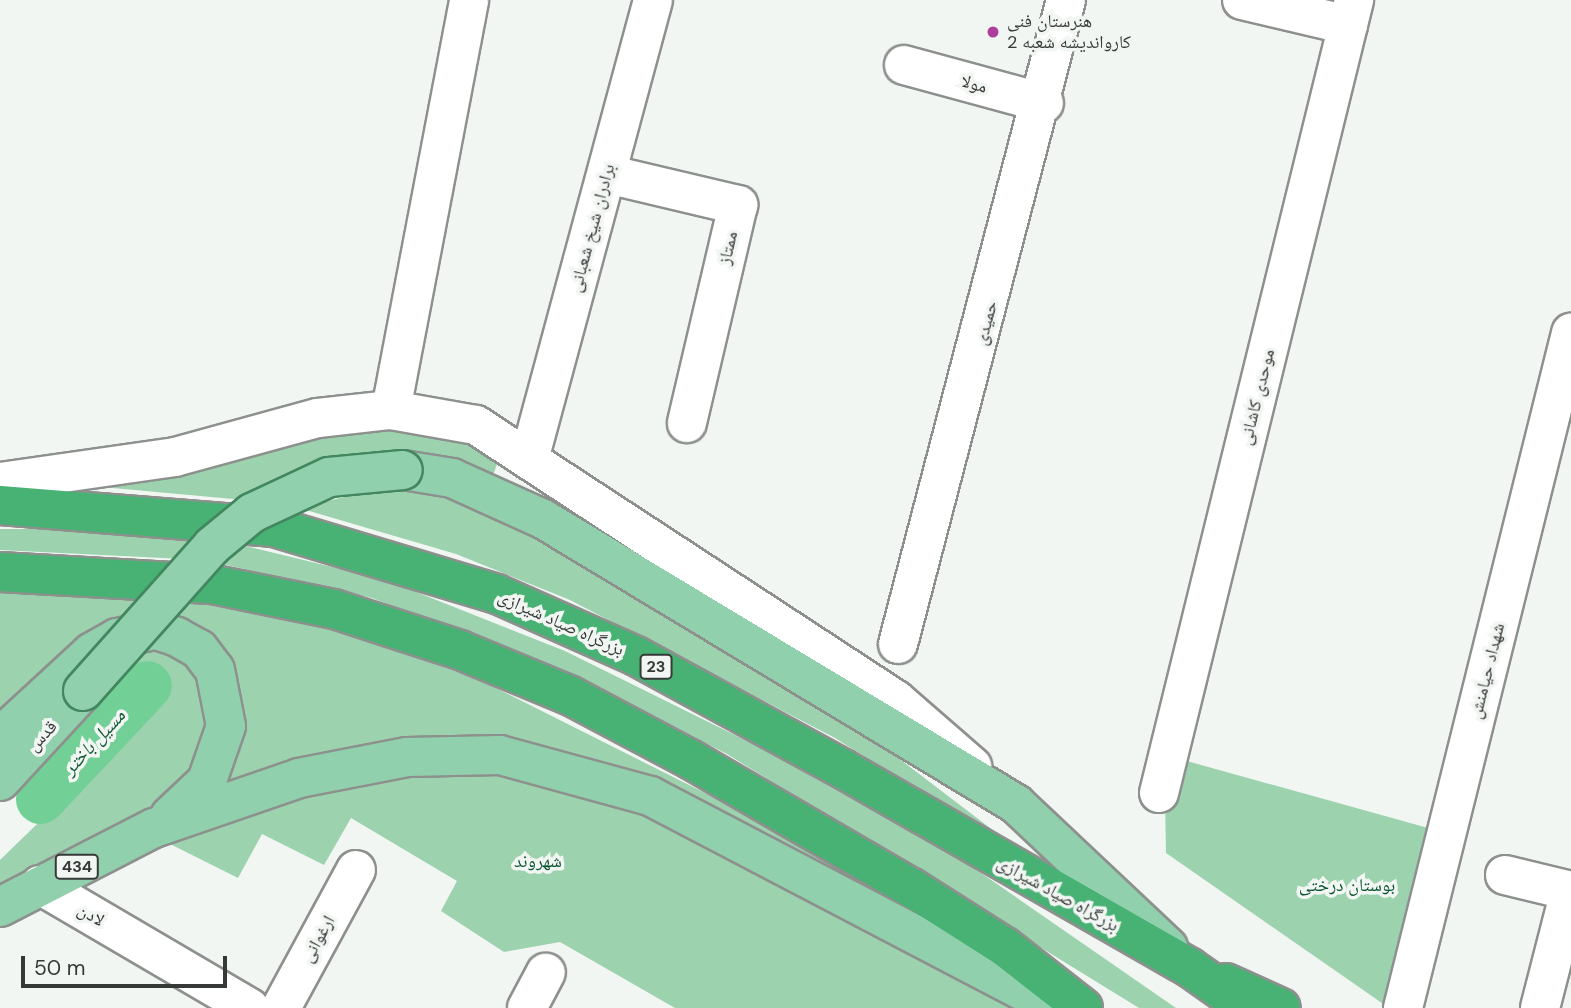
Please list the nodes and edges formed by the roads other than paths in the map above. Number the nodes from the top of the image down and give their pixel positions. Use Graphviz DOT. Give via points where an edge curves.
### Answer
graph roads {
  1 [pos="469,0"];
  2 [pos="653,0"];
  3 [pos="1066,0"];
  4 [pos="1242,0"];
  5 [pos="1351,13"];
  6 [pos="904,65"];
  7 [pos="1044,103"];
  8 [pos="607,174"];
  9 [pos="1571,333"];
  10 [pos="391,410"];
  11 [pos="687,423"];
  12 [pos="530,456"];
  13 [pos="0,482"];
  14 [pos="0,505"];
  15 [pos="0,572"];
  16 [pos="898,644"];
  17 [pos="0,737"];
  18 [pos="0,781"];
  19 [pos="1159,793"];
  20 [pos="1016,804"];
  21 [pos="155,828"];
  22 [pos="356,870"];
  23 [pos="1505,875"];
  24 [pos="40,885"];
  25 [pos="1571,891"];
  26 [pos="0,907"];
  27 [pos="1189,967"];
  28 [pos="546,973"];
  29 [pos="250,1008"];
  30 [pos="281,1008"];
  31 [pos="527,1008"];
  32 [pos="1056,1008"];
  33 [pos="1083,1008"];
  34 [pos="1247,1008"];
  35 [pos="1281,1008"];
  36 [pos="1403,1008"];
  37 [pos="1540,1008"];
  1 -- 10 [label="street"];
  2 -- 8 [label="street, برادران شیخ شعبانی"];
  3 -- 7 [label="street, حمیدی"];
  4 -- 5 [label="street"];
  5 -- 19 [label="street, موحدی کاشانی"];
  6 -- 7 [label="street, مولا"];
  7 -- 16 [label="street, حمیدی"];
  8 -- 11 [label="street, ممتاز" via="738,205"];
  8 -- 12 [label="street, برادران شیخ شعبانی"];
  9 -- 36 [label="street, شهداد حیامنش"];
  10 -- 12 [label="street" via="476,425"];
  10 -- 13 [label="street" via="318,418 175,457"];
  12 -- 20 [label="street" via="896,700"];
  14 -- 27 [label="highway, بزرگراه صیاد شیرازی / 23" via="274,527 497,594 636,656"];
  15 -- 33 [label="highway" via="211,584 334,609 460,650 571,696 690,760 912,888 1005,947"];
  17 -- 21 [label="main road" via="92,652 117,638 156,630 199,649 215,670 226,726 207,780"];
  18 -- 20 [label="main road, قدس, bridge" via="212,546 252,513 329,477 403,470 452,478 543,519"];
  20 -- 27 [label="main road, قدس"];
  21 -- 24 [label="main road, 434"];
  21 -- 32 [label="main road" via="299,778 375,762 447,754 551,764 650,796"];
  22 -- 30 [label="street, ارغوانی"];
  23 -- 25 [label="street"];
  24 -- 26 [label="main road, 434"];
  24 -- 29 [label="street, لادن"];
  25 -- 37 [label="street"];
  27 -- 34 [label="highway, بزرگراه صیاد شیرازی / 23"];
  27 -- 35 [label="highway"];
  28 -- 31 [label="street"];
}
